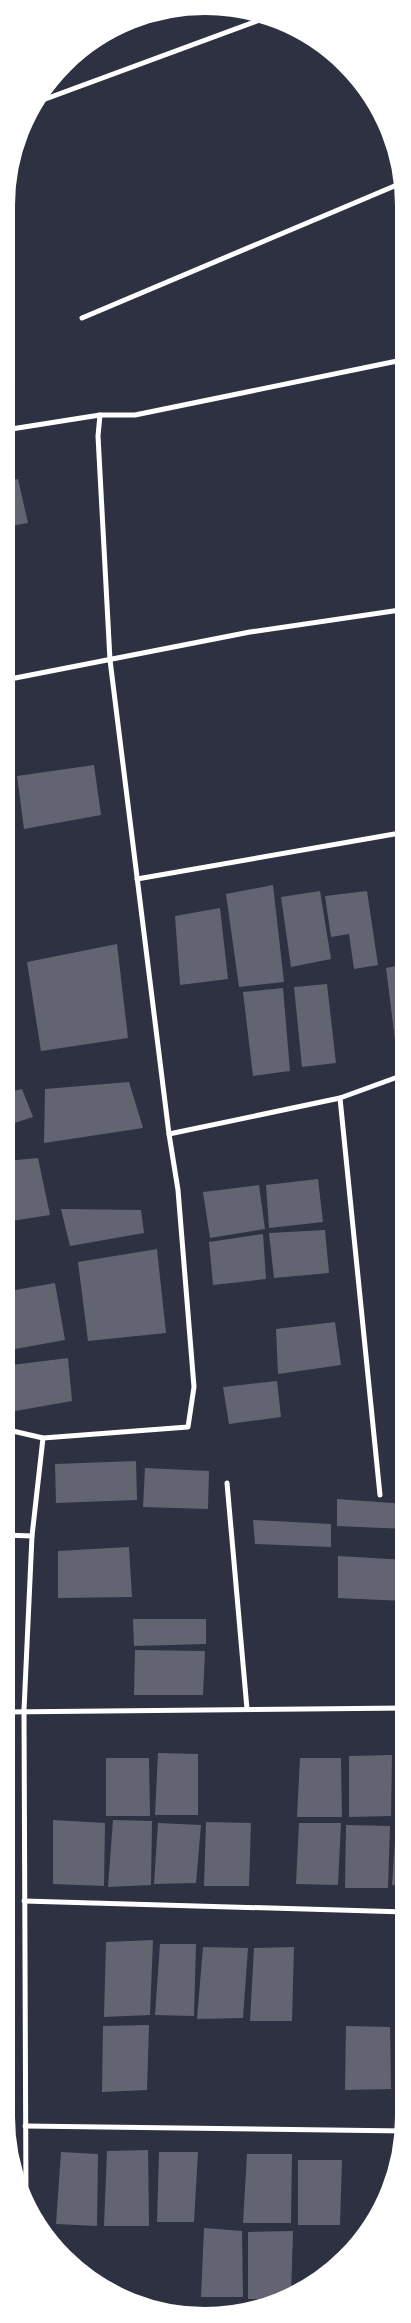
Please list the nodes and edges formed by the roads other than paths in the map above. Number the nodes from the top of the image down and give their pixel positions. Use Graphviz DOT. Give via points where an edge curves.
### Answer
graph roads {
  1 [pos="258,20"];
  2 [pos="44,99"];
  3 [pos="397,185"];
  4 [pos="82,318"];
  5 [pos="398,361"];
  6 [pos="100,415"];
  7 [pos="12,429"];
  8 [pos="398,610"];
  9 [pos="110,660"];
  10 [pos="12,679"];
  11 [pos="398,833"];
  12 [pos="137,879"];
  13 [pos="398,1077"];
  14 [pos="340,1098"];
  15 [pos="169,1134"];
  16 [pos="12,1431"];
  17 [pos="43,1438"];
  18 [pos="227,1483"];
  19 [pos="380,1495"];
  20 [pos="12,1536"];
  21 [pos="32,1536"];
  22 [pos="398,1708"];
  23 [pos="247,1709"];
  24 [pos="24,1710"];
  25 [pos="12,1711"];
  26 [pos="24,1901"];
  27 [pos="398,1912"];
  28 [pos="25,2126"];
  29 [pos="398,2131"];
  30 [pos="26,2188"];
  1 -- 2 [label="street"];
  3 -- 4 [label="street"];
  5 -- 6 [label="street" via="135,415"];
  6 -- 7 [label="street"];
  6 -- 9 [label="street" via="98,436"];
  8 -- 9 [label="street" via="250,632"];
  9 -- 10 [label="street"];
  9 -- 12 [label="street"];
  11 -- 12 [label="street"];
  12 -- 15 [label="street"];
  13 -- 14 [label="street"];
  14 -- 15 [label="street"];
  14 -- 19 [label="street"];
  15 -- 17 [label="street" via="178,1190 194,1388 188,1427"];
  16 -- 17 [label="street"];
  17 -- 21 [label="street"];
  18 -- 23 [label="street"];
  20 -- 21 [label="street"];
  21 -- 24 [label="street"];
  22 -- 23 [label="street"];
  23 -- 24 [label="street"];
  24 -- 25 [label="street"];
  24 -- 26 [label="street"];
  26 -- 27 [label="street"];
  26 -- 28 [label="street"];
  28 -- 29 [label="street"];
  28 -- 30 [label="street"];
}
